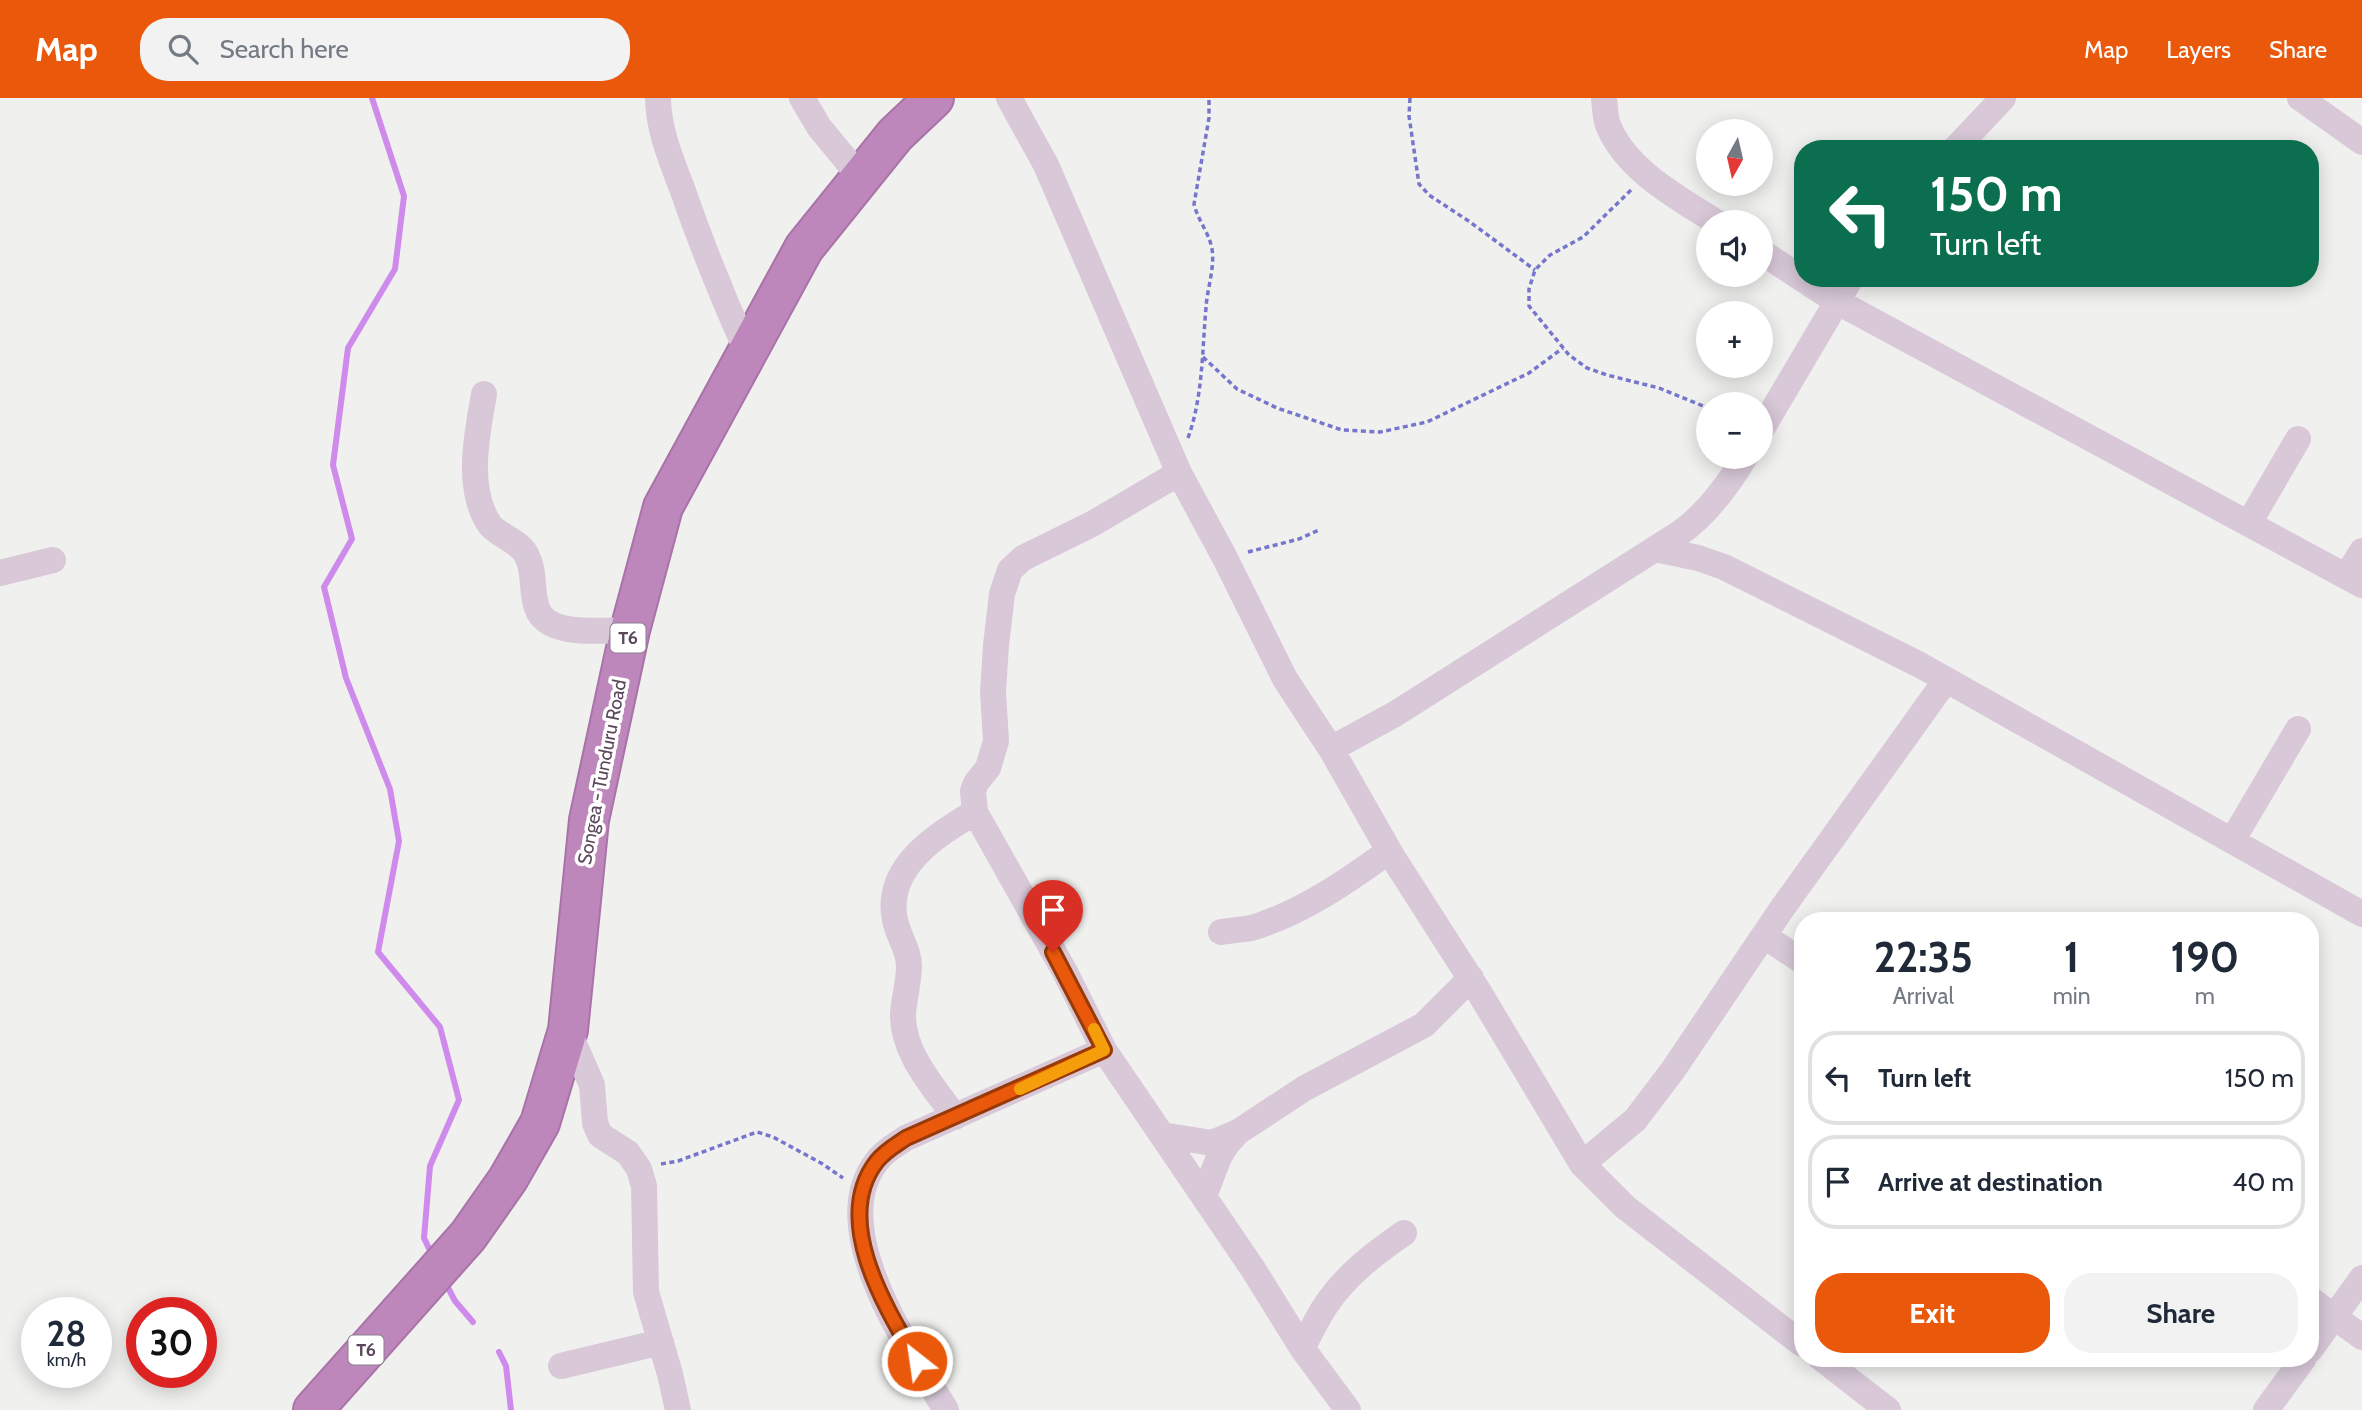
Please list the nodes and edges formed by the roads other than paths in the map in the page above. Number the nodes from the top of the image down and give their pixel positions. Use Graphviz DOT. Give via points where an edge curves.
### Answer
graph roads {
  1 [pos="658,98"];
  2 [pos="802,98"];
  3 [pos="934,98"];
  4 [pos="1009,98"];
  5 [pos="1604,98"];
  6 [pos="2003,98"];
  7 [pos="2300,98"];
  8 [pos="1963,140"];
  9 [pos="2362,142"];
  10 [pos="861,178"];
  11 [pos="1697,210"];
  12 [pos="1773,260"];
  13 [pos="1794,273"];
  14 [pos="1815,287"];
  15 [pos="1845,287"];
  16 [pos="1836,301"];
  17 [pos="747,351"];
  18 [pos="484,394"];
  19 [pos="1773,410"];
  20 [pos="2298,439"];
  21 [pos="1177,469"];
  22 [pos="1736,469"];
  23 [pos="1705,510"];
  24 [pos="2249,523"];
  25 [pos="1655,549"];
  26 [pos="2362,551"];
  27 [pos="53,560"];
  28 [pos="1724,567"];
  29 [pos="0,573"];
  30 [pos="2354,580"];
  31 [pos="630,630"];
  32 [pos="1946,680"];
  33 [pos="2298,729"];
  34 [pos="1331,749"];
  35 [pos="975,812"];
  36 [pos="2232,841"];
  37 [pos="1389,850"];
  38 [pos="2362,915"];
  39 [pos="1221,932"];
  40 [pos="1764,936"];
  41 [pos="1794,956"];
  42 [pos="1471,978"];
  43 [pos="568,1030"];
  44 [pos="1104,1050"];
  45 [pos="955,1117"];
  46 [pos="1238,1132"];
  47 [pos="1162,1135"];
  48 [pos="1581,1164"];
  49 [pos="1204,1196"];
  50 [pos="1404,1234"];
  51 [pos="2362,1278"];
  52 [pos="2319,1305"];
  53 [pos="2334,1316"];
  54 [pos="2319,1337"];
  55 [pos="2362,1337"];
  56 [pos="1794,1338"];
  57 [pos="661,1342"];
  58 [pos="1302,1349"];
  59 [pos="561,1366"];
  60 [pos="1833,1367"];
  61 [pos="2297,1367"];
  62 [pos="313,1410"];
  63 [pos="678,1410"];
  64 [pos="946,1410"];
  65 [pos="1348,1410"];
  66 [pos="1888,1410"];
  67 [pos="2266,1410"];
  1 -- 17 [label="street" via="669,154 697,235"];
  2 -- 10 [label="street" via="819,127"];
  3 -- 10 [label="highway, Songea - Tunduru Road / T6" via="895,135"];
  4 -- 21 [label="street" via="1046,165"];
  5 -- 11 [label="street" via="1607,123 1621,150 1660,186"];
  6 -- 8 [label="street"];
  7 -- 9 [label="street"];
  10 -- 17 [label="highway, Songea - Tunduru Road / T6" via="804,248"];
  12 -- 13 [label="street"];
  14 -- 16 [label="street"];
  15 -- 16 [label="street"];
  16 -- 19 [label="street"];
  16 -- 24 [label="street"];
  17 -- 31 [label="highway, Songea - Tunduru Road / T6" via="663,507"];
  18 -- 31 [label="street" via="476,490 489,523 527,555 537,609 544,620 562,629"];
  20 -- 24 [label="street"];
  21 -- 34 [label="street" via="1285,679"];
  21 -- 35 [label="street" via="1092,524 1023,558 1010,570 996,645 996,741 988,768 973,791"];
  22 -- 23 [label="street"];
  23 -- 25 [label="street"];
  23 -- 28 [label="street" via="1706,538"];
  24 -- 30 [label="street"];
  25 -- 28 [label="street"];
  25 -- 34 [label="street" via="1395,714"];
  26 -- 30 [label="street"];
  27 -- 29 [label="street"];
  28 -- 32 [label="street"];
  31 -- 43 [label="highway, Songea - Tunduru Road / T6" via="589,820"];
  32 -- 36 [label="street"];
  32 -- 40 [label="street"];
  33 -- 36 [label="street"];
  34 -- 37 [label="street"];
  35 -- 44 [label="street"];
  35 -- 45 [label="street" via="942,831 908,863 893,905 909,967 905,1033 913,1056"];
  36 -- 38 [label="street"];
  37 -- 39 [label="street" via="1327,894 1297,909 1256,927"];
  37 -- 42 [label="street"];
  40 -- 41 [label="street"];
  40 -- 48 [label="street" via="1635,1120"];
  42 -- 46 [label="street" via="1424,1025 1298,1092"];
  42 -- 48 [label="street"];
  43 -- 57 [label="street" via="592,1085 600,1135 628,1153 639,1169 646,1208 646,1292"];
  43 -- 62 [label="highway, Songea - Tunduru Road / T6" via="540,1123 508,1180 468,1237"];
  44 -- 45 [label="street"];
  44 -- 47 [label="street"];
  45 -- 64 [label="street" via="886,1150 865,1182 859,1210 865,1254 880,1292"];
  46 -- 47 [label="street" via="1212,1143"];
  46 -- 49 [label="street" via="1219,1157"];
  47 -- 49 [label="street"];
  48 -- 56 [label="street" via="1625,1207"];
  49 -- 58 [label="street"];
  50 -- 58 [label="street" via="1348,1278 1326,1305"];
  51 -- 53 [label="street"];
  52 -- 53 [label="street"];
  53 -- 54 [label="street"];
  53 -- 55 [label="street"];
  57 -- 59 [label="street"];
  57 -- 63 [label="street"];
  58 -- 65 [label="street"];
  60 -- 66 [label="street"];
  61 -- 67 [label="street"];
}
